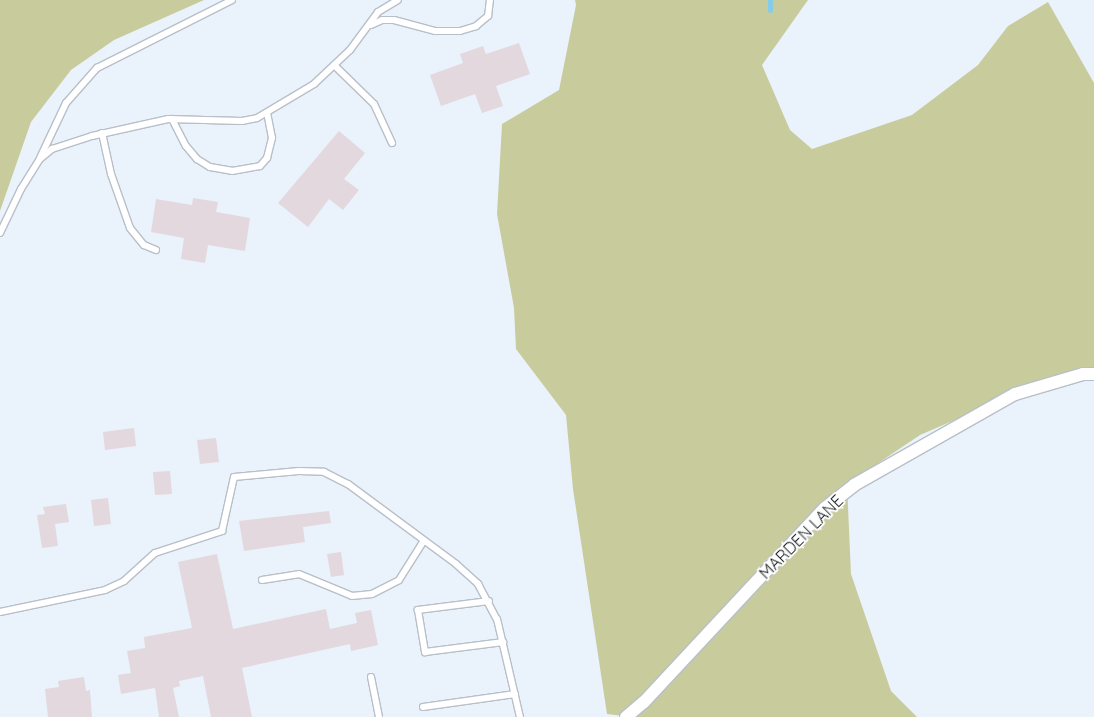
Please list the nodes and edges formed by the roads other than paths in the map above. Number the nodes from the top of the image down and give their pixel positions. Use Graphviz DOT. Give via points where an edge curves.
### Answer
graph roads {
  1 [pos="232,0"];
  2 [pos="398,0"];
  3 [pos="490,0"];
  4 [pos="370,26"];
  5 [pos="334,66"];
  6 [pos="267,113"];
  7 [pos="172,119"];
  8 [pos="102,133"];
  9 [pos="392,143"];
  10 [pos="40,159"];
  11 [pos="0,233"];
  12 [pos="156,250"];
  13 [pos="1094,374"];
  14 [pos="423,542"];
  15 [pos="262,580"];
  16 [pos="488,600"];
  17 [pos="0,612"];
  18 [pos="504,642"];
  19 [pos="371,677"];
  20 [pos="515,694"];
  21 [pos="423,707"];
  22 [pos="379,717"];
  23 [pos="520,717"];
  24 [pos="626,717"];
  1 -- 10 [label="lane" via="96,68 66,103"];
  2 -- 4 [label="lane" via="378,12"];
  3 -- 4 [label="lane" via="488,16 476,26 460,31 435,30 394,20 382,20"];
  4 -- 5 [label="lane"];
  5 -- 6 [label="lane" via="314,84"];
  5 -- 9 [label="lane" via="374,104"];
  6 -- 7 [label="lane" via="242,121"];
  6 -- 7 [label="lane" via="272,138 267,158 260,166 232,170 210,167 197,158 186,146"];
  7 -- 8 [label="lane"];
  8 -- 10 [label="lane" via="58,147"];
  8 -- 12 [label="lane" via="111,174 130,228 144,245"];
  10 -- 11 [label="lane"];
  13 -- 24 [label="street, MARDEN LANE" via="1083,374 1015,394 854,485 825,508 644,702"];
  14 -- 15 [label="lane" via="399,580 372,594 352,596 299,574"];
  14 -- 16 [label="lane" via="456,564 478,584"];
  14 -- 17 [label="lane" via="348,484 324,472 299,470 234,477 222,531 154,553 124,581 105,590"];
  16 -- 18 [label="lane"];
  16 -- 18 [label="lane" via="418,610 425,652"];
  18 -- 20 [label="lane"];
  19 -- 22 [label="lane"];
  20 -- 21 [label="lane"];
  20 -- 23 [label="lane"];
}
